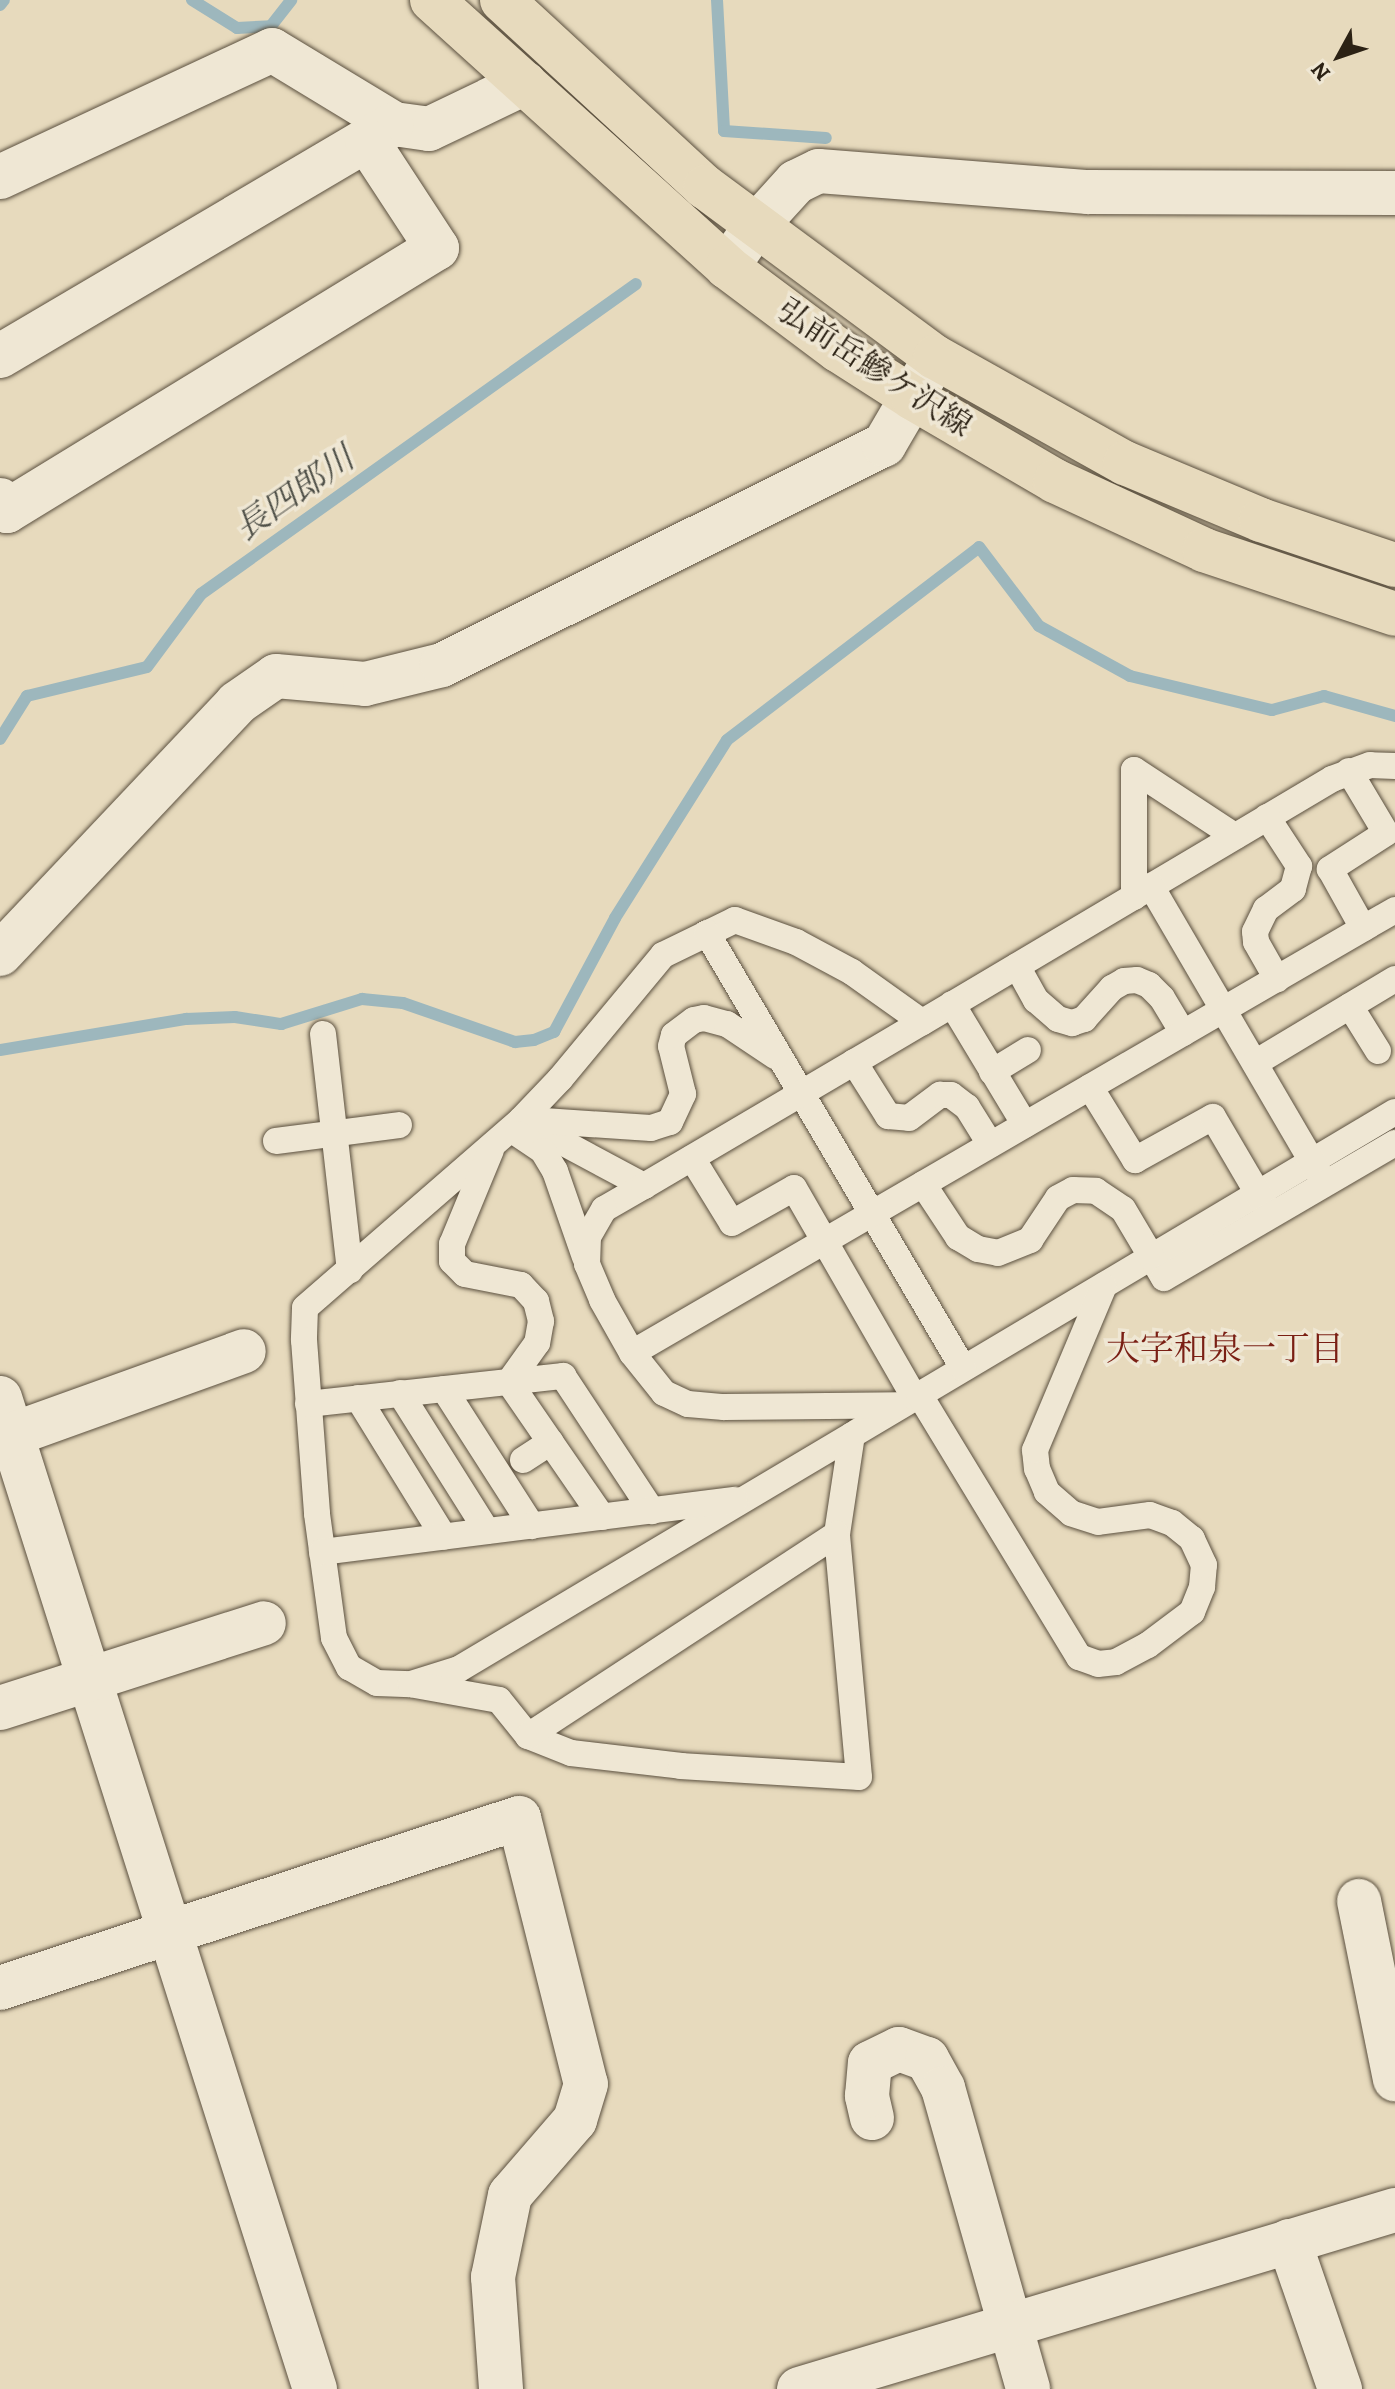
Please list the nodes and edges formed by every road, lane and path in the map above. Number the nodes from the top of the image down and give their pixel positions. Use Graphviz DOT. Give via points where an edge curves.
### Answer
graph roads {
  1 [pos="502,0"];
  2 [pos="454,7"];
  3 [pos="525,83"];
  4 [pos="380,132"];
  5 [pos="0,177"];
  6 [pos="1395,193"];
  7 [pos="755,227"];
  8 [pos="727,267"];
  9 [pos="0,356"];
  10 [pos="935,357"];
  11 [pos="913,398"];
  12 [pos="0,500"];
  13 [pos="1395,565"];
  14 [pos="1395,614"];
  15 [pos="1395,766"];
  16 [pos="1349,771"];
  17 [pos="1267,817"];
  18 [pos="1235,836"];
  19 [pos="1143,892"];
  20 [pos="1394,912"];
  21 [pos="1363,928"];
  22 [pos="707,933"];
  23 [pos="0,954"];
  24 [pos="1017,966"];
  25 [pos="1277,979"];
  26 [pos="1395,979"];
  27 [pos="952,1004"];
  28 [pos="1350,1006"];
  29 [pos="1224,1009"];
  30 [pos="922,1022"];
  31 [pos="1183,1033"];
  32 [pos="323,1034"];
  33 [pos="1028,1050"];
  34 [pos="1378,1051"];
  35 [pos="783,1061"];
  36 [pos="854,1062"];
  37 [pos="1255,1063"];
  38 [pos="992,1072"];
  39 [pos="1090,1087"];
  40 [pos="802,1095"];
  41 [pos="1395,1112"];
  42 [pos="399,1125"];
  43 [pos="1025,1125"];
  44 [pos="507,1131"];
  45 [pos="335,1133"];
  46 [pos="276,1141"];
  47 [pos="1395,1143"];
  48 [pos="990,1144"];
  49 [pos="692,1158"];
  50 [pos="1318,1173"];
  51 [pos="923,1184"];
  52 [pos="644,1186"];
  53 [pos="1264,1205"];
  54 [pos="873,1213"];
  55 [pos="824,1241"];
  56 [pos="1151,1257"];
  57 [pos="587,1264"];
  58 [pos="350,1270"];
  59 [pos="1104,1286"];
  60 [pos="244,1351"];
  61 [pos="632,1353"];
  62 [pos="963,1368"];
  63 [pos="509,1382"];
  64 [pos="444,1389"];
  65 [pos="400,1393"];
  66 [pos="358,1398"];
  67 [pos="912,1399"];
  68 [pos="308,1404"];
  69 [pos="4,1424"];
  70 [pos="852,1435"];
  71 [pos="551,1442"];
  72 [pos="523,1460"];
  73 [pos="747,1498"];
  74 [pos="652,1511"];
  75 [pos="602,1517"];
  76 [pos="532,1526"];
  77 [pos="487,1531"];
  78 [pos="837,1534"];
  79 [pos="444,1537"];
  80 [pos="322,1552"];
  81 [pos="264,1623"];
  82 [pos="86,1678"];
  83 [pos="411,1684"];
  84 [pos="0,1708"];
  85 [pos="528,1736"];
  86 [pos="1359,1901"];
  87 [pos="169,1931"];
  88 [pos="0,1988"];
  89 [pos="1395,2079"];
  90 [pos="872,2118"];
  91 [pos="1395,2210"];
  92 [pos="1289,2241"];
  93 [pos="1008,2326"];
  94 [pos="315,2389"];
  95 [pos="501,2389"];
  96 [pos="799,2389"];
  97 [pos="1028,2389"];
  98 [pos="1340,2389"];
  1 -- 7 [label="main road"];
  2 -- 3 [label="main road, 弘前岳鰺ケ沢線"];
  3 -- 4 [label="street" via="429,129"];
  3 -- 8 [label="main road, 弘前岳鰺ケ沢線"];
  4 -- 5 [label="street" via="272,50"];
  4 -- 9 [label="street"];
  4 -- 12 [label="street" via="437,248 7,511"];
  6 -- 7 [label="street" via="1088,192 819,171 796,182"];
  7 -- 8 [label="street"];
  7 -- 10 [label="main road"];
  8 -- 11 [label="main road, 弘前岳鰺ケ沢線"];
  10 -- 11 [label="street"];
  10 -- 13 [label="main road" via="1125,463 1261,520"];
  11 -- 14 [label="main road, 弘前岳鰺ケ沢線" via="1055,481 1204,550"];
  11 -- 23 [label="street" via="884,445 442,665 365,684 276,676 237,703"];
  15 -- 16 [label="lane"];
  16 -- 17 [label="lane"];
  16 -- 21 [label="lane" via="1386,833 1330,869"];
  17 -- 18 [label="lane"];
  17 -- 25 [label="lane" via="1299,866 1293,889 1266,909 1255,932"];
  18 -- 19 [label="lane"];
  18 -- 19 [label="lane" via="1134,770"];
  19 -- 24 [label="lane"];
  19 -- 29 [label="lane"];
  20 -- 21 [label="lane"];
  21 -- 25 [label="lane"];
  22 -- 30 [label="lane" via="735,920 796,942 852,972"];
  22 -- 35 [label="lane"];
  22 -- 44 [label="lane" via="663,955 560,1079"];
  24 -- 27 [label="lane"];
  24 -- 31 [label="lane" via="1036,1000 1058,1019 1084,1019 1112,988 1137,980 1162,998"];
  25 -- 29 [label="lane"];
  26 -- 28 [label="lane"];
  27 -- 30 [label="lane"];
  27 -- 38 [label="lane"];
  28 -- 34 [label="lane"];
  28 -- 37 [label="lane"];
  29 -- 31 [label="lane"];
  29 -- 37 [label="lane"];
  30 -- 36 [label="lane"];
  31 -- 39 [label="lane"];
  32 -- 45 [label="lane"];
  33 -- 38 [label="lane"];
  35 -- 40 [label="lane"];
  35 -- 44 [label="lane" via="727,1024 694,1020 674,1035 671,1046 683,1094 670,1122 651,1128"];
  36 -- 40 [label="lane"];
  36 -- 48 [label="lane" via="888,1116 909,1118 940,1095 951,1095 967,1107"];
  37 -- 50 [label="lane"];
  38 -- 43 [label="lane"];
  39 -- 43 [label="lane"];
  39 -- 53 [label="lane" via="1135,1160 1213,1117"];
  40 -- 49 [label="lane"];
  40 -- 54 [label="lane"];
  41 -- 50 [label="lane"];
  42 -- 45 [label="lane"];
  43 -- 48 [label="lane"];
  44 -- 52 [label="lane"];
  44 -- 57 [label="lane" via="523,1134 543,1151"];
  44 -- 58 [label="lane"];
  44 -- 63 [label="lane" via="452,1244 452,1261 465,1274 521,1285 536,1301 541,1321 537,1343"];
  45 -- 46 [label="lane"];
  45 -- 58 [label="lane"];
  47 -- 50 [label="lane"];
  48 -- 51 [label="lane"];
  49 -- 52 [label="lane"];
  49 -- 55 [label="lane" via="732,1223 794,1188"];
  50 -- 53 [label="lane"];
  51 -- 54 [label="lane"];
  51 -- 56 [label="lane" via="958,1237 998,1253 1030,1240 1058,1198 1073,1190 1096,1191 1123,1209"];
  52 -- 57 [label="lane" via="604,1209 588,1237"];
  53 -- 56 [label="lane"];
  54 -- 55 [label="lane"];
  54 -- 62 [label="lane"];
  55 -- 61 [label="lane"];
  55 -- 67 [label="lane"];
  56 -- 59 [label="lane"];
  57 -- 61 [label="lane"];
  58 -- 68 [label="lane" via="305,1308"];
  59 -- 62 [label="lane"];
  59 -- 67 [label="lane" via="1035,1450 1037,1469 1047,1492 1071,1513 1098,1522 1150,1515 1192,1539 1204,1565 1192,1612 1148,1645 1116,1662 1098,1664 1079,1657"];
  60 -- 69 [label="street"];
  61 -- 67 [label="lane" via="664,1393 688,1404"];
  62 -- 67 [label="lane"];
  63 -- 64 [label="lane"];
  63 -- 71 [label="lane"];
  63 -- 74 [label="lane" via="563,1376"];
  64 -- 65 [label="lane"];
  64 -- 76 [label="lane"];
  65 -- 66 [label="lane"];
  65 -- 77 [label="lane"];
  66 -- 68 [label="lane"];
  66 -- 79 [label="lane"];
  67 -- 70 [label="lane"];
  68 -- 80 [label="lane"];
  69 -- 82 [label="street"];
  70 -- 73 [label="lane"];
  70 -- 78 [label="lane"];
  71 -- 72 [label="lane"];
  71 -- 75 [label="lane"];
  73 -- 74 [label="lane"];
  73 -- 83 [label="lane" via="459,1669"];
  74 -- 75 [label="lane"];
  75 -- 76 [label="lane"];
  76 -- 77 [label="lane"];
  77 -- 79 [label="lane"];
  78 -- 85 [label="lane"];
  78 -- 85 [label="lane" via="859,1777 571,1753"];
  79 -- 80 [label="lane"];
  80 -- 83 [label="lane" via="334,1638 349,1667 377,1683"];
  81 -- 82 [label="street"];
  82 -- 84 [label="street"];
  82 -- 87 [label="street"];
  83 -- 85 [label="lane" via="499,1700"];
  86 -- 89 [label="street"];
  87 -- 88 [label="street"];
  87 -- 94 [label="street"];
  87 -- 95 [label="street" via="519,1818 586,2084 575,2120 510,2195 493,2277"];
  90 -- 93 [label="street" via="867,2096 870,2063 899,2049 927,2059 943,2088"];
  91 -- 92 [label="street"];
  92 -- 93 [label="street"];
  92 -- 98 [label="street"];
  93 -- 96 [label="street"];
  93 -- 97 [label="street"];
}
